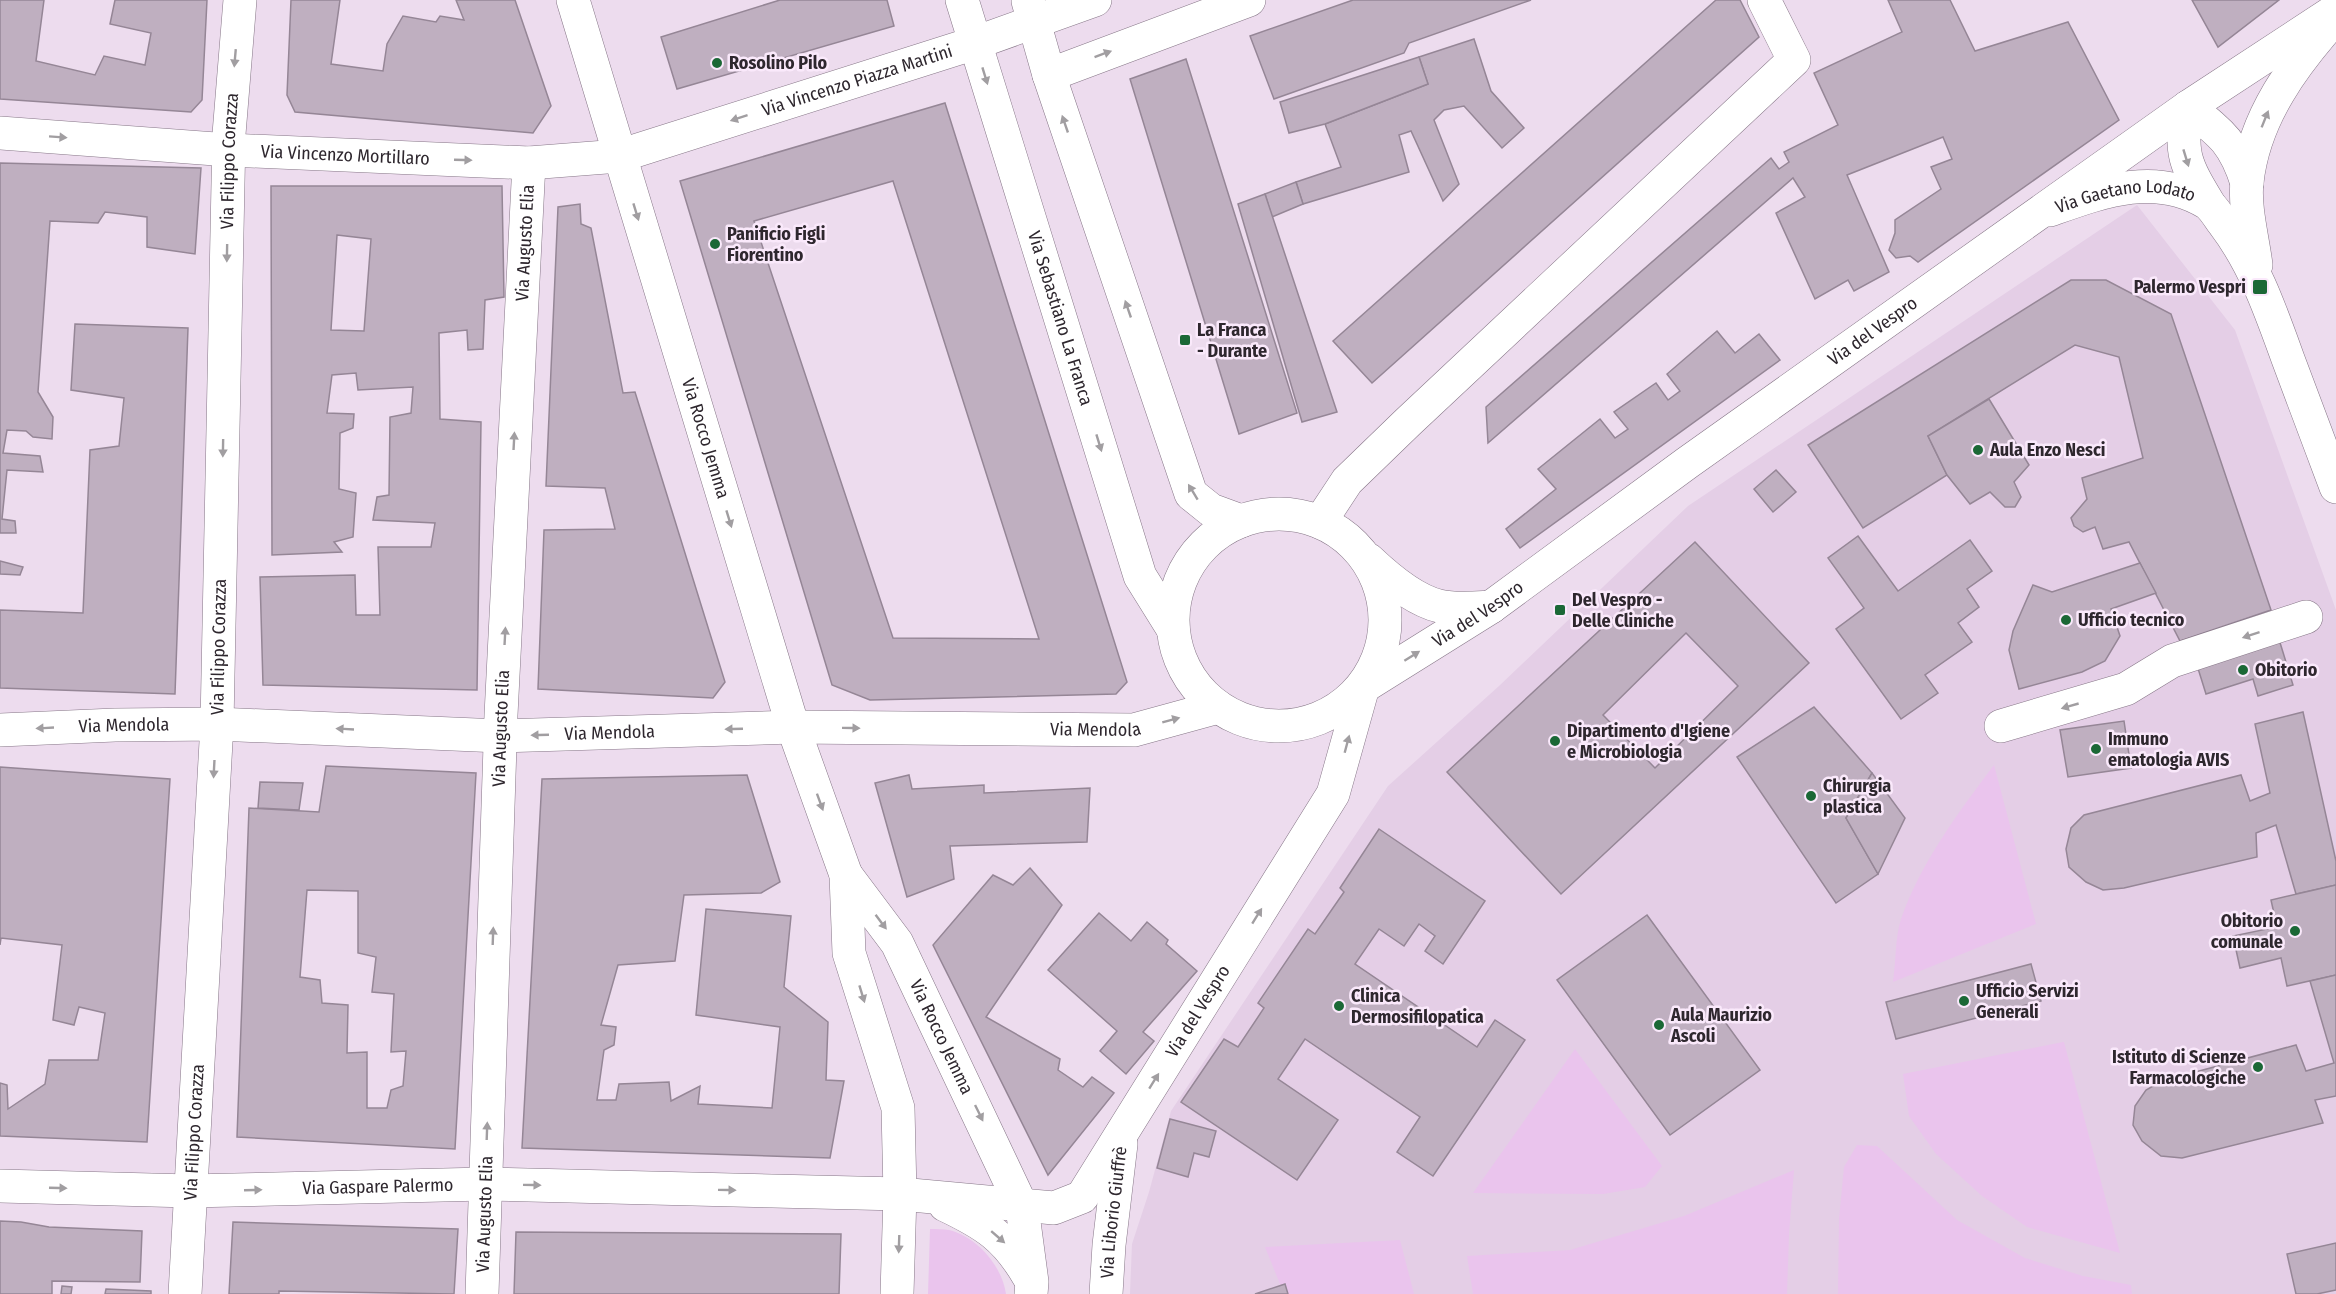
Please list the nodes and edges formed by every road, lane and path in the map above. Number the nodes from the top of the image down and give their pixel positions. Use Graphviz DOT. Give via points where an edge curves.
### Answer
graph roads {
  1 [pos="240,0"];
  2 [pos="573,0"];
  3 [pos="962,0"];
  4 [pos="1095,0"];
  5 [pos="1250,0"];
  6 [pos="1764,0"];
  7 [pos="1030,10"];
  8 [pos="2336,10"];
  9 [pos="2336,17"];
  10 [pos="975,43"];
  11 [pos="1048,75"];
  12 [pos="2188,107"];
  13 [pos="0,133"];
  14 [pos="229,150"];
  15 [pos="619,156"];
  16 [pos="528,163"];
  17 [pos="2247,183"];
  18 [pos="2209,204"];
  19 [pos="2041,213"];
  20 [pos="2258,279"];
  21 [pos="2336,487"];
  22 [pos="1241,521"];
  23 [pos="1320,522"];
  24 [pos="1364,556"];
  25 [pos="1491,608"];
  26 [pos="2306,617"];
  27 [pos="1173,629"];
  28 [pos="1363,687"];
  29 [pos="1218,707"];
  30 [pos="217,724"];
  31 [pos="2001,726"];
  32 [pos="793,727"];
  33 [pos="0,730"];
  34 [pos="500,736"];
  35 [pos="846,875"];
  36 [pos="1122,1130"];
  37 [pos="485,1184"];
  38 [pos="0,1186"];
  39 [pos="190,1191"];
  40 [pos="915,1196"];
  41 [pos="1022,1207"];
  42 [pos="1031,1288"];
  43 [pos="184,1294"];
  44 [pos="482,1294"];
  45 [pos="897,1294"];
  46 [pos="1106,1294"];
  1 -- 14 [label="street, Via Filippo Corazza, one-way"];
  2 -- 15 [label="street, Via Rocco Jemma"];
  3 -- 10 [label="street, Via Sebastiano La Franca"];
  4 -- 7 [label="street, Via Vincenzo Piazza Martini"];
  11 -- 5 [label="street, one-way"];
  6 -- 23 [label="street" via="1794,60 1347,481"];
  7 -- 10 [label="street, Via Vincenzo Piazza Martini"];
  7 -- 11 [label="street"];
  8 -- 12 [label="street, Via del Vespro"];
  17 -- 9 [label="street, Via Gaetano Lodato, one-way" via="2254,147 2277,94"];
  10 -- 15 [label="street, Via Vincenzo Piazza Martini, one-way"];
  10 -- 27 [label="street, Via Sebastiano La Franca, one-way" via="1140,576"];
  22 -- 11 [label="street, one-way" via="1211,510 1191,494"];
  12 -- 17 [label="street, Via Gaetano Lodato" via="2229,143"];
  12 -- 18 [label="street, Via Gaetano Lodato, one-way" via="2182,146"];
  12 -- 19 [label="street, Via del Vespro"];
  13 -- 14 [label="street, Via Vincenzo Mortillaro, one-way"];
  14 -- 16 [label="street, Via Vincenzo Mortillaro, one-way"];
  14 -- 30 [label="street, Via Filippo Corazza, one-way"];
  15 -- 16 [label="street, Via Vincenzo Mortillaro"];
  15 -- 32 [label="street, Via Rocco Jemma, one-way"];
  34 -- 16 [label="street, Via Augusto Elia, one-way"];
  17 -- 20 [label="street, Via Gaetano Lodato"];
  18 -- 19 [label="street, Via Gaetano Lodato" via="2164,188 2139,185"];
  18 -- 20 [label="street, Via Gaetano Lodato"];
  19 -- 25 [label="street, Via del Vespro" via="1687,463"];
  20 -- 21 [label="street, Via Gaetano Lodato"];
  22 -- 23 [label="street" via="1280,514"];
  22 -- 27 [label="street" via="1203,545 1189,564 1173,607"];
  23 -- 24 [label="street"];
  24 -- 25 [label="street" via="1424,601 1464,609"];
  24 -- 28 [label="street" via="1380,587 1385,621 1379,656"];
  28 -- 25 [label="street, Via del Vespro, one-way"];
  26 -- 31 [label="street, one-way" via="2172,661 2126,689"];
  27 -- 29 [label="street" via="1187,673"];
  28 -- 29 [label="street" via="1332,712 1294,725 1255,723"];
  36 -- 28 [label="street, Via del Vespro, one-way" via="1333,794"];
  32 -- 29 [label="street, Via Mendola, one-way" via="1134,730"];
  30 -- 33 [label="street, Via Mendola, one-way"];
  34 -- 30 [label="street, Via Mendola, one-way"];
  30 -- 39 [label="street, Via Filippo Corazza, one-way"];
  32 -- 34 [label="street, Via Mendola, one-way"];
  32 -- 35 [label="street, Via Rocco Jemma, one-way"];
  37 -- 34 [label="street, Via Augusto Elia, one-way"];
  35 -- 40 [label="street, Via Rocco Jemma, one-way" via="849,953 898,1108"];
  35 -- 41 [label="street, Via Rocco Jemma, one-way" via="897,943"];
  36 -- 41 [label="street, Via del Vespro" via="1082,1197 1054,1208"];
  36 -- 46 [label="street, Via Liborio Giuffrè"];
  39 -- 37 [label="street, Via Gaspare Palermo, one-way"];
  37 -- 40 [label="street, Via Gaspare Palermo, one-way"];
  37 -- 44 [label="street, Via Augusto Elia"];
  38 -- 39 [label="street, Via Gaspare Palermo, one-way"];
  39 -- 43 [label="street, Via Filippo Corazza"];
  40 -- 41 [label="street, Via del Vespro"];
  40 -- 42 [label="street, one-way" via="971,1217 1000,1237 1018,1258"];
  40 -- 45 [label="street, Via Rocco Jemma, one-way"];
  41 -- 42 [label="street"];
}
